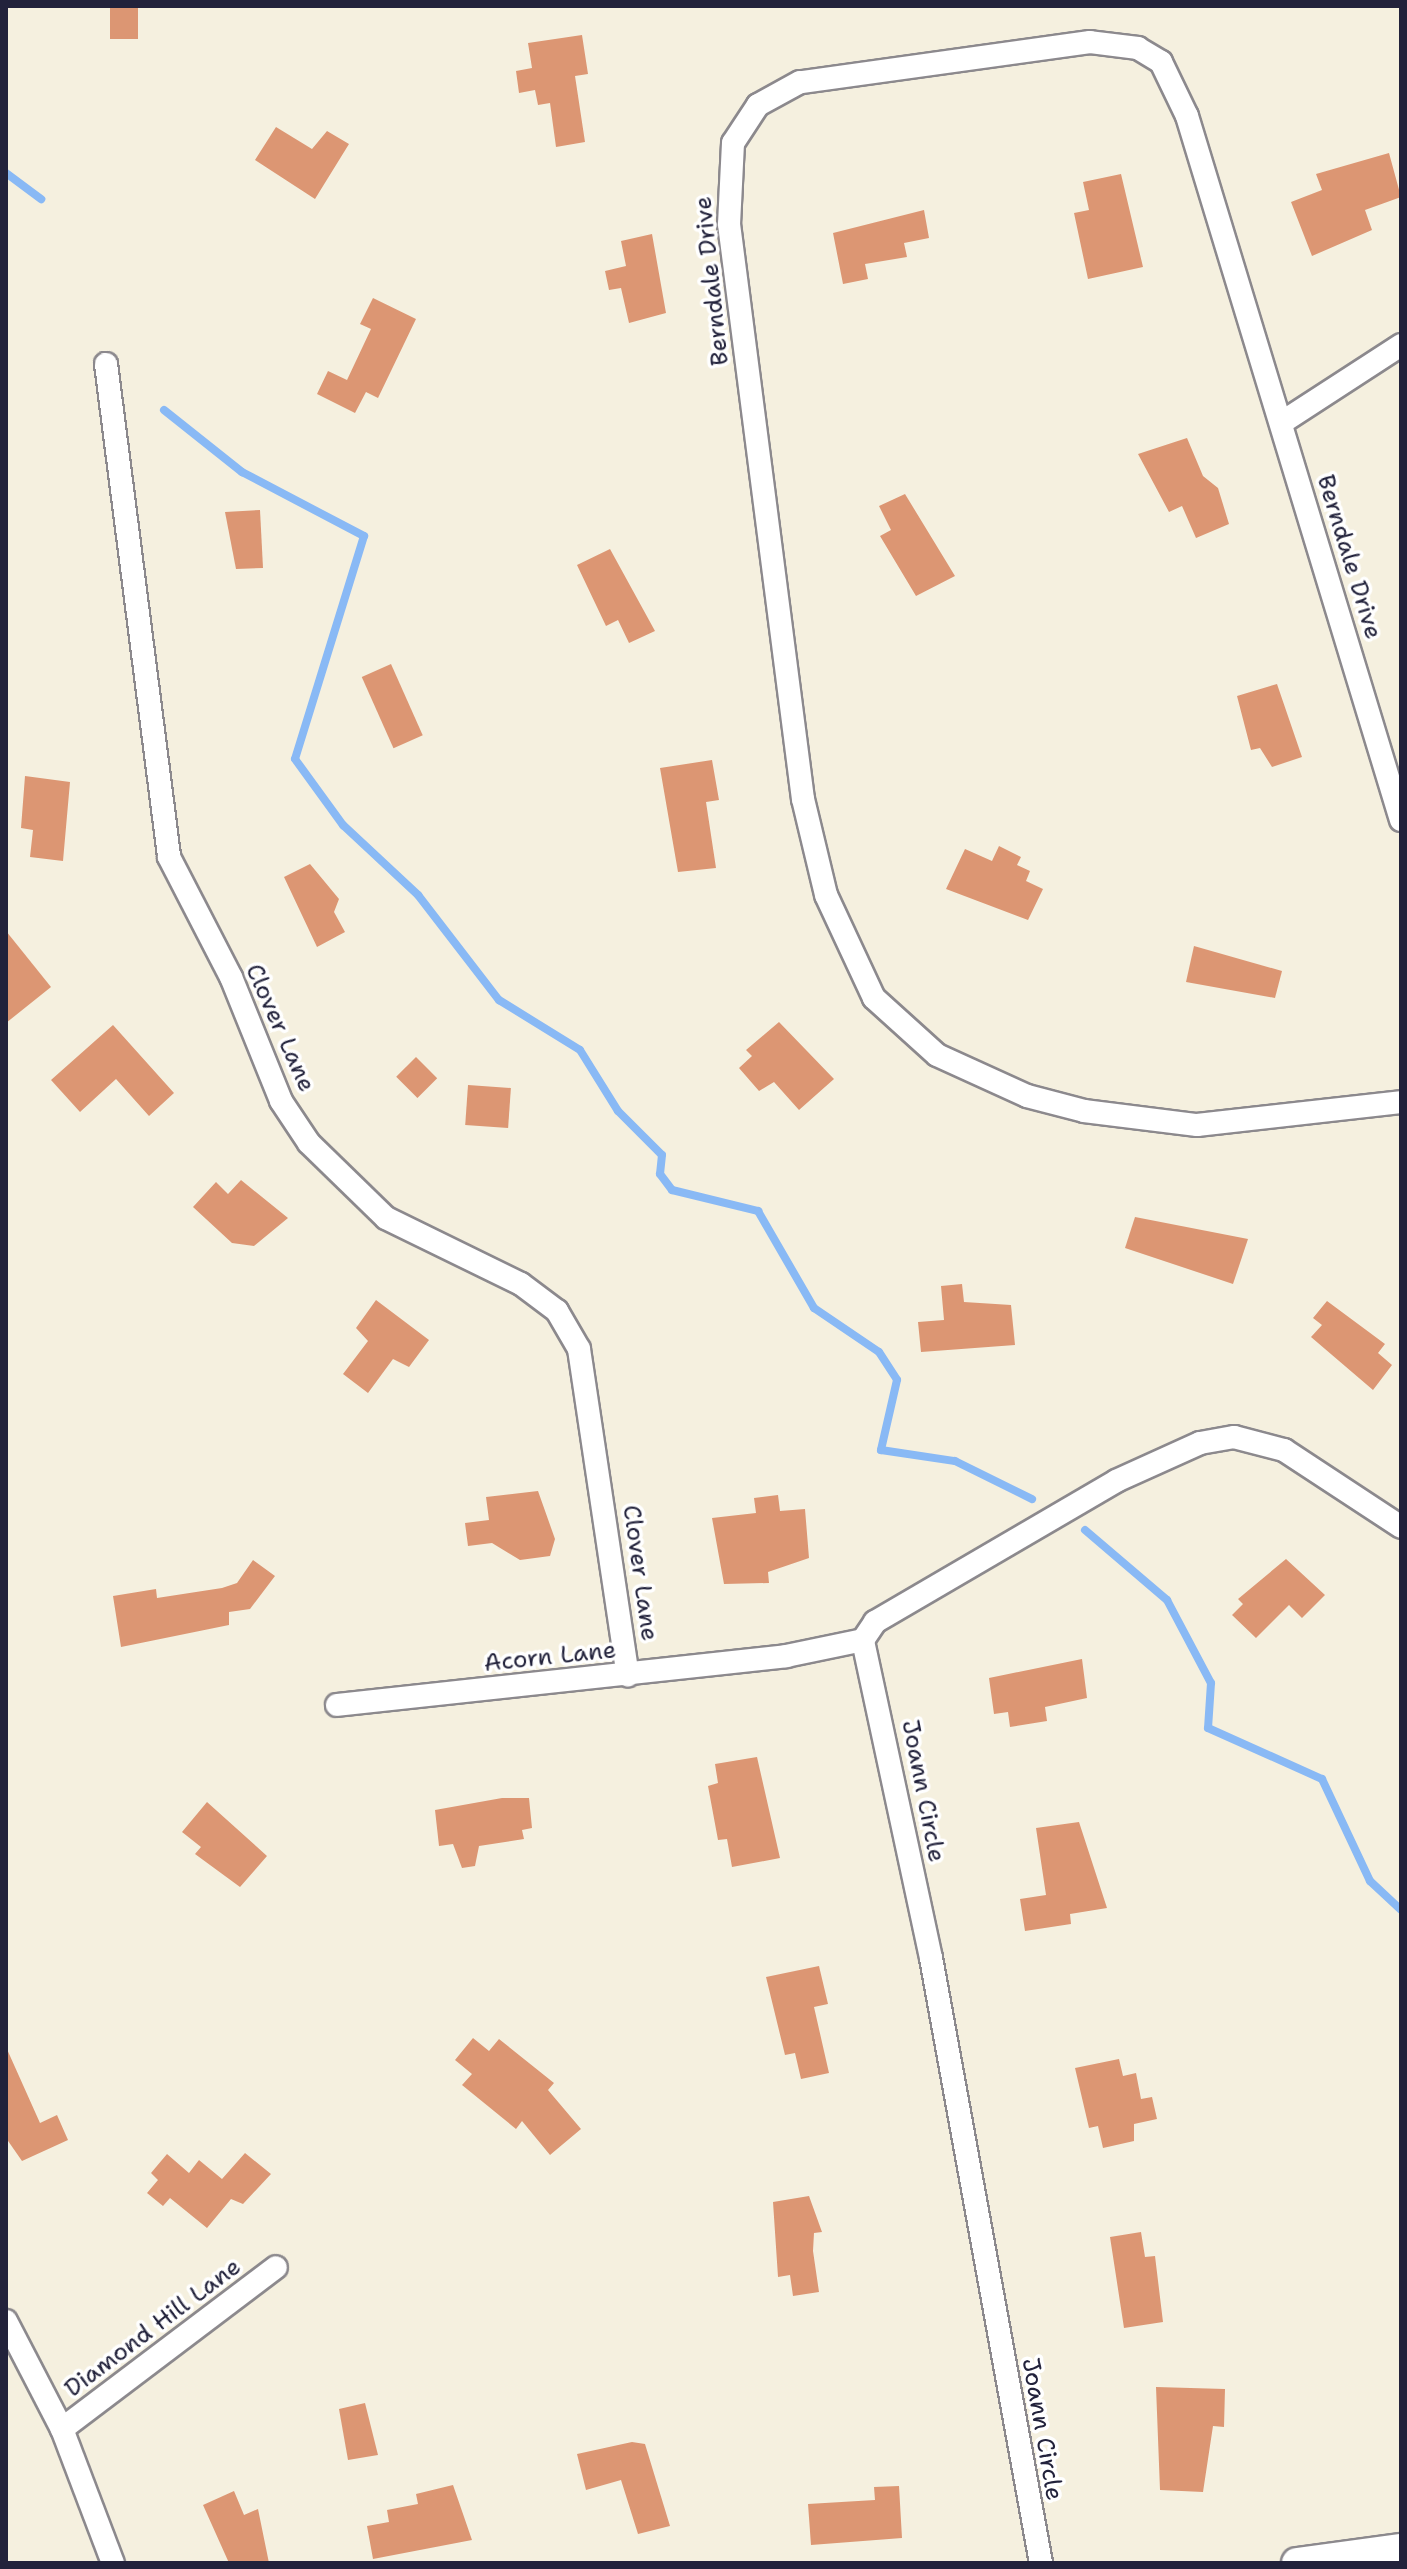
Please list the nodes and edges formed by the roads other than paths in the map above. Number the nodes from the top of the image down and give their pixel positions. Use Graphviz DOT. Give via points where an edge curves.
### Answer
graph roads {
  1 [pos="1401,345"];
  2 [pos="106,364"];
  3 [pos="1281,423"];
  4 [pos="1401,820"];
  5 [pos="1401,1102"];
  6 [pos="1401,1527"];
  7 [pos="863,1640"];
  8 [pos="628,1675"];
  9 [pos="337,1705"];
  10 [pos="276,2267"];
  11 [pos="6,2321"];
  12 [pos="62,2429"];
  13 [pos="1401,2549"];
  14 [pos="113,2563"];
  15 [pos="1041,2563"];
  16 [pos="1297,2563"];
  1 -- 3 [label="street"];
  2 -- 8 [label="street, Clover Lane" via="169,857 231,977 281,1101 309,1143 386,1218 545,1302 579,1349"];
  3 -- 4 [label="street, Berndale Drive"];
  3 -- 5 [label="street, Berndale Drive" via="1176,85 1161,62 1138,48 1090,42 800,82 758,105 745,122 728,165 729,224 803,799 826,895 874,998 951,1062 1027,1096 1084,1111 1197,1125"];
  6 -- 7 [label="street" via="1284,1450 1234,1437 1200,1443 1116,1481 875,1622"];
  7 -- 8 [label="street, Acorn Lane"];
  7 -- 15 [label="street, Joann Circle" via="931,1958"];
  8 -- 9 [label="street, Acorn Lane"];
  10 -- 12 [label="street, Diamond Hill Lane"];
  11 -- 12 [label="street"];
  12 -- 14 [label="street"];
  13 -- 16 [label="street"];
}
